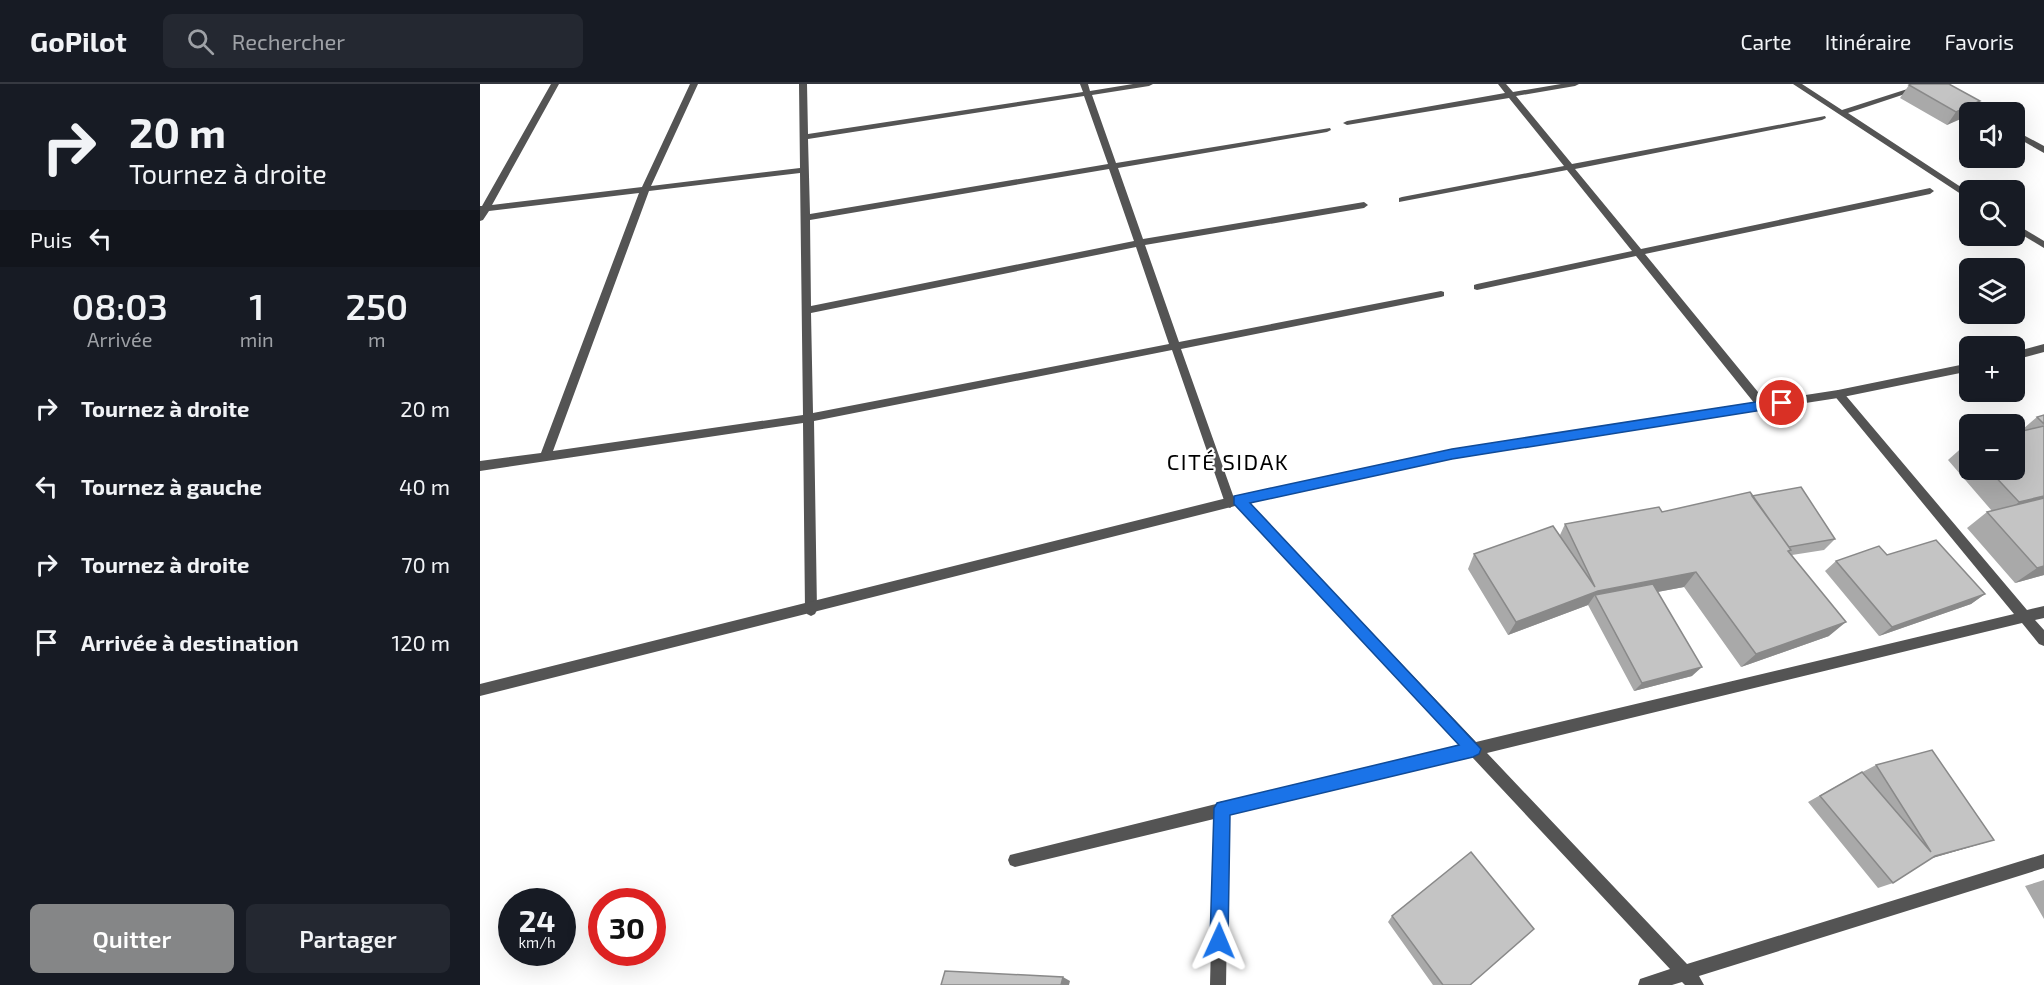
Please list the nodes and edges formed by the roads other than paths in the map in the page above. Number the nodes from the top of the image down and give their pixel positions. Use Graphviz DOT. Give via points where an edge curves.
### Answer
graph roads {
  1 [pos="555,84"];
  2 [pos="694,84"];
  3 [pos="802,84"];
  4 [pos="1149,84"];
  5 [pos="1502,84"];
  6 [pos="1575,84"];
  7 [pos="1797,84"];
  8 [pos="1931,84"];
  9 [pos="1086,89"];
  10 [pos="1511,95"];
  11 [pos="1955,95"];
  12 [pos="1967,102"];
  13 [pos="1841,113"];
  14 [pos="1822,118"];
  15 [pos="1347,123"];
  16 [pos="1327,130"];
  17 [pos="803,137"];
  18 [pos="2025,138"];
  19 [pos="2043,148"];
  20 [pos="1113,166"];
  21 [pos="1570,168"];
  22 [pos="804,170"];
  23 [pos="645,189"];
  24 [pos="1959,190"];
  25 [pos="1930,191"];
  26 [pos="1402,200"];
  27 [pos="1364,205"];
  28 [pos="483,208"];
  29 [pos="480,218"];
  30 [pos="804,218"];
  31 [pos="2025,233"];
  32 [pos="1140,243"];
  33 [pos="2044,245"];
  34 [pos="1639,253"];
  35 [pos="1477,287"];
  36 [pos="1441,294"];
  37 [pos="806,311"];
  38 [pos="1175,346"];
  39 [pos="2044,348"];
  40 [pos="2025,353"];
  41 [pos="1959,369"];
  42 [pos="1838,394"];
  43 [pos="1763,406"];
  44 [pos="808,418"];
  45 [pos="546,455"];
  46 [pos="480,466"];
  47 [pos="1234,501"];
  48 [pos="811,610"];
  49 [pos="2044,612"];
  50 [pos="2025,617"];
  51 [pos="2044,640"];
  52 [pos="480,690"];
  53 [pos="1473,749"];
  54 [pos="1222,808"];
  55 [pos="1016,860"];
  56 [pos="2044,861"];
  57 [pos="1691,979"];
  58 [pos="1218,985"];
  59 [pos="1646,985"];
  1 -- 28 [label="street"];
  2 -- 23 [label="street"];
  3 -- 17 [label="street"];
  4 -- 9 [label="street"];
  5 -- 10 [label="street"];
  6 -- 10 [label="street"];
  7 -- 13 [label="street"];
  8 -- 13 [label="street"];
  9 -- 17 [label="street"];
  9 -- 20 [label="street"];
  10 -- 15 [label="street"];
  10 -- 21 [label="street"];
  11 -- 12 [label="street"];
  13 -- 24 [label="street"];
  14 -- 21 [label="street"];
  16 -- 20 [label="street"];
  17 -- 22 [label="street"];
  18 -- 19 [label="street"];
  20 -- 30 [label="street"];
  20 -- 32 [label="street"];
  21 -- 26 [label="street"];
  21 -- 34 [label="street"];
  22 -- 23 [label="street"];
  22 -- 30 [label="street"];
  23 -- 28 [label="street"];
  23 -- 45 [label="street"];
  25 -- 34 [label="street"];
  27 -- 32 [label="street"];
  28 -- 29 [label="street"];
  30 -- 37 [label="street"];
  31 -- 33 [label="street"];
  32 -- 37 [label="street"];
  32 -- 38 [label="street"];
  34 -- 35 [label="street"];
  34 -- 43 [label="street"];
  36 -- 38 [label="street"];
  37 -- 44 [label="street"];
  38 -- 44 [label="street"];
  38 -- 47 [label="street"];
  39 -- 40 [label="street"];
  41 -- 42 [label="street"];
  42 -- 43 [label="street"];
  42 -- 50 [label="street"];
  43 -- 47 [label="street" via="1452,454"];
  44 -- 45 [label="street"];
  44 -- 48 [label="street"];
  45 -- 46 [label="street"];
  47 -- 48 [label="street"];
  47 -- 53 [label="street"];
  48 -- 52 [label="street"];
  49 -- 50 [label="street"];
  50 -- 51 [label="street"];
  50 -- 53 [label="street"];
  53 -- 54 [label="street"];
  53 -- 57 [label="street"];
  54 -- 55 [label="street"];
  54 -- 58 [label="street"];
  56 -- 57 [label="street"];
  57 -- 59 [label="street"];
}
